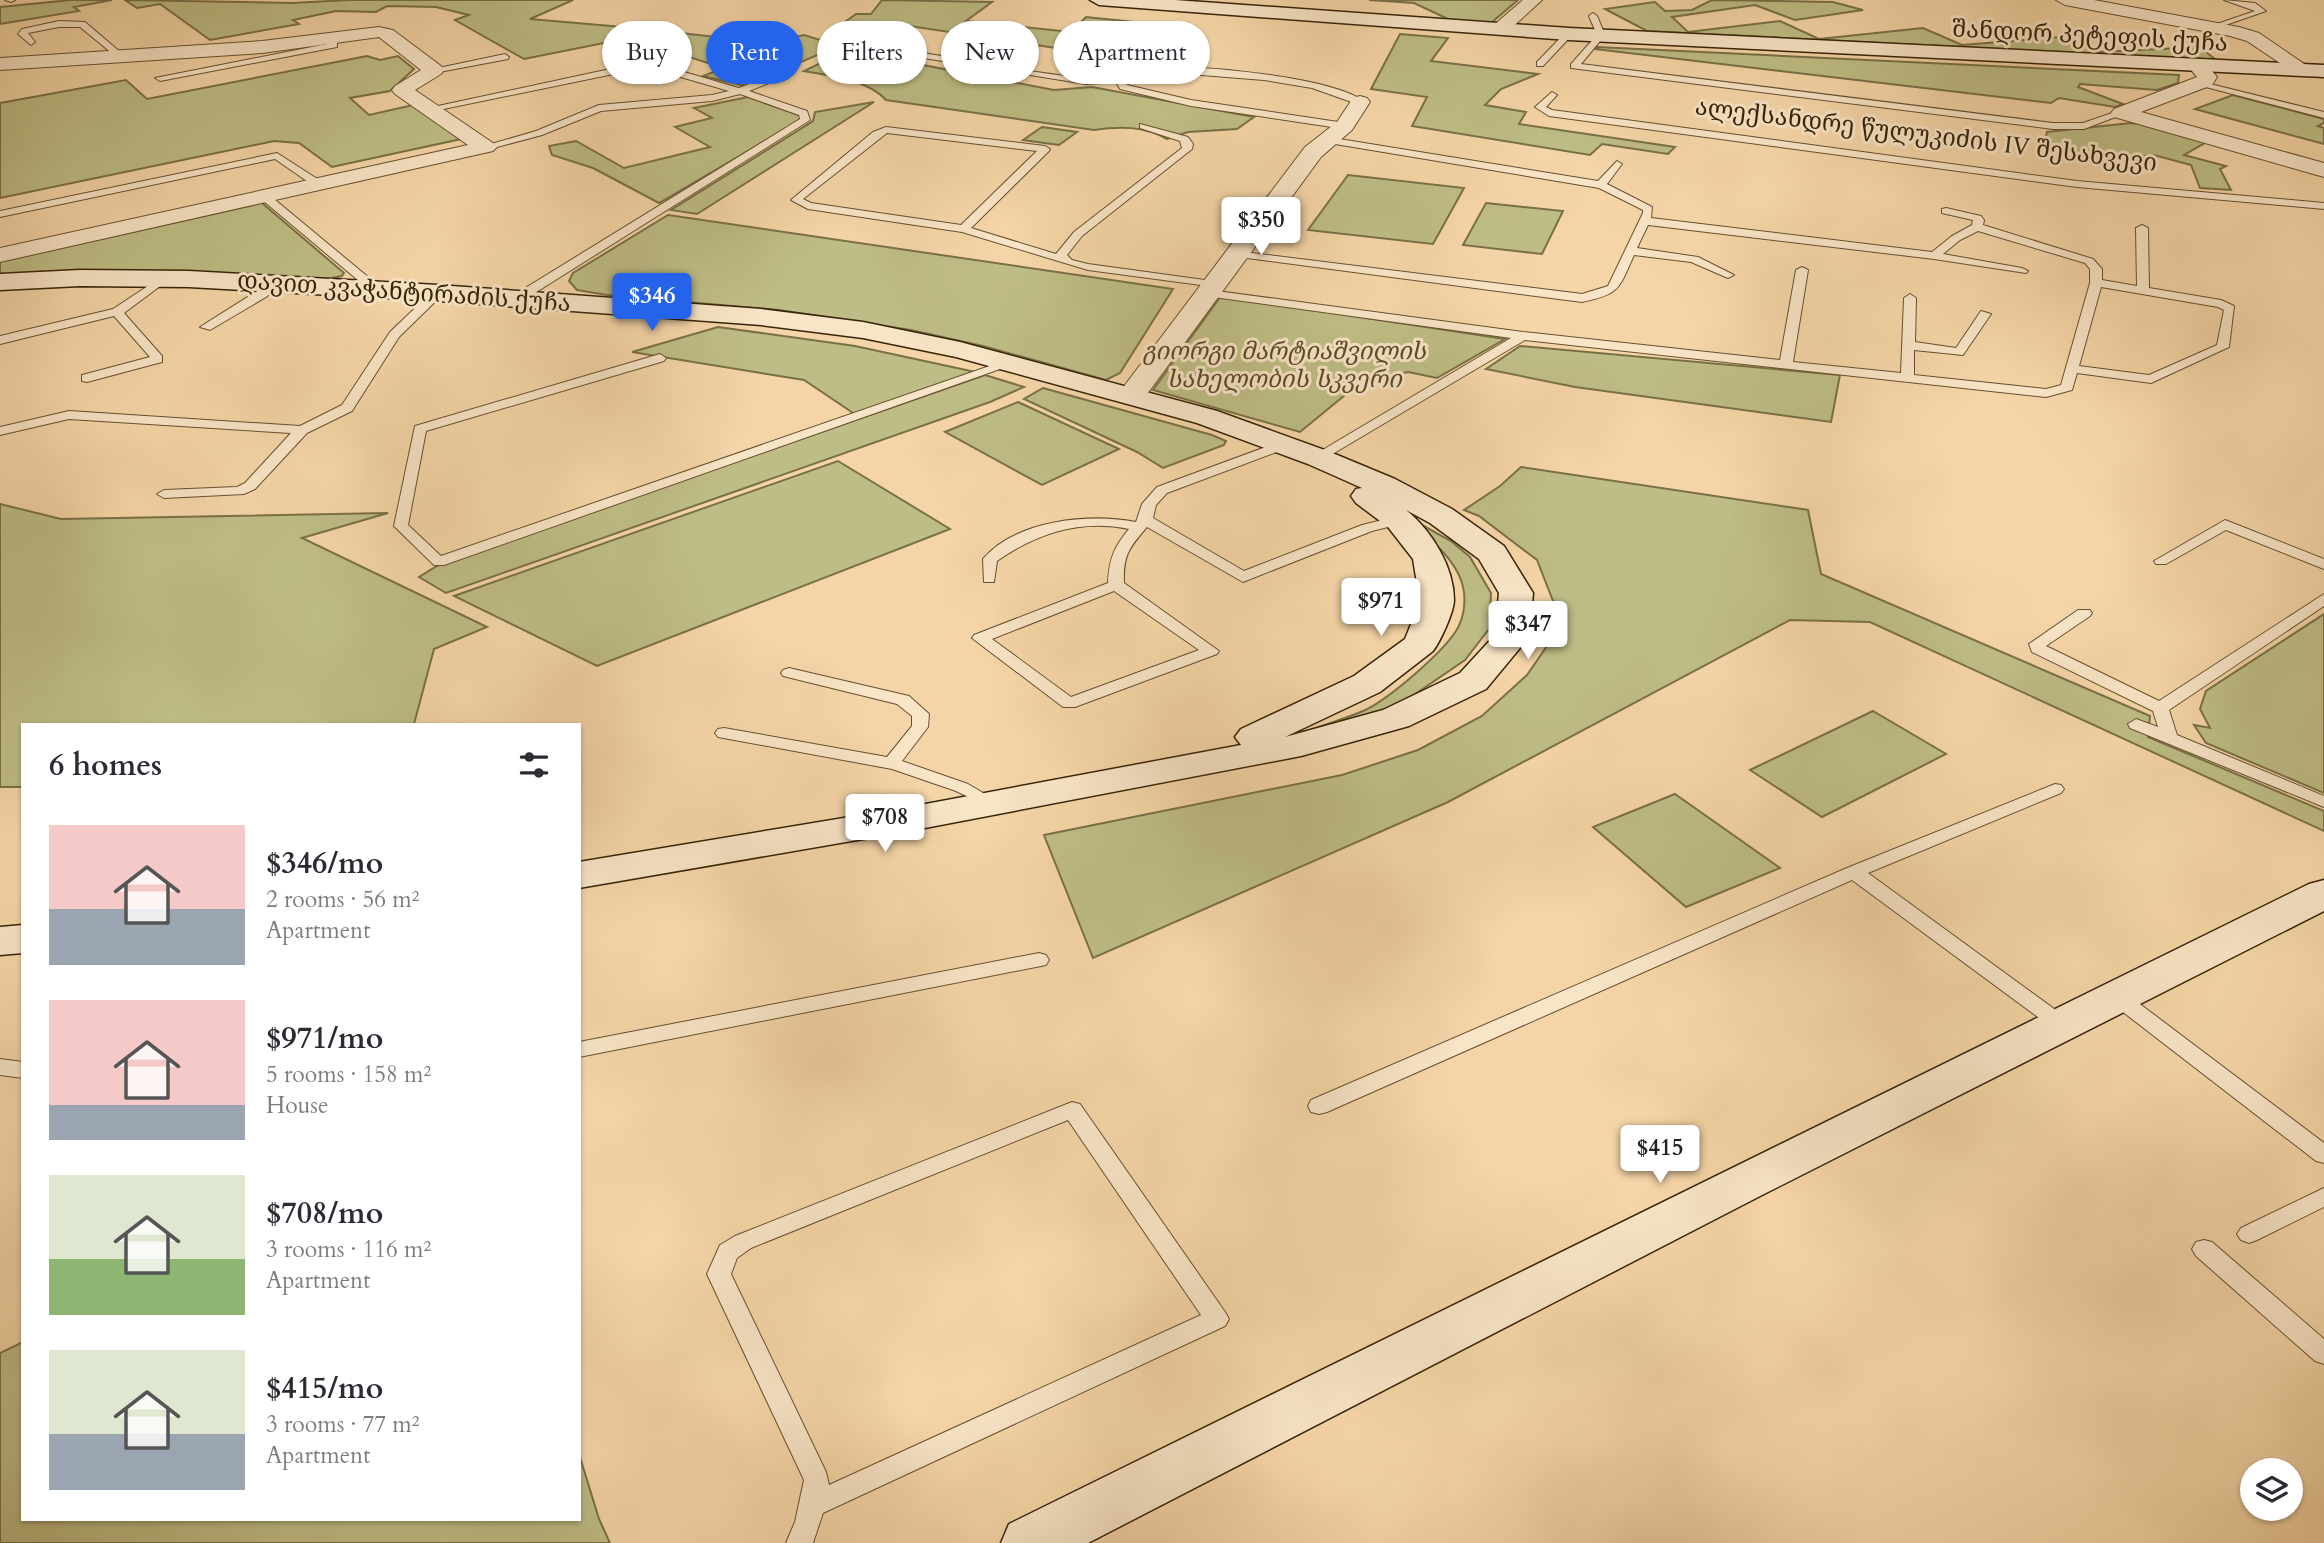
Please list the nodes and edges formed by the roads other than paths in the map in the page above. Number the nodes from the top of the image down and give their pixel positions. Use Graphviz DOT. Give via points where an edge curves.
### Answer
graph roads {
  1 [pos="1100,0"];
  2 [pos="1533,0"];
  3 [pos="2065,0"];
  4 [pos="2228,0"];
  5 [pos="1177,3"];
  6 [pos="1593,16"];
  7 [pos="2217,27"];
  8 [pos="1500,29"];
  9 [pos="1569,34"];
  10 [pos="1601,35"];
  11 [pos="327,39"];
  12 [pos="31,42"];
  13 [pos="927,56"];
  14 [pos="122,57"];
  15 [pos="505,57"];
  16 [pos="0,64"];
  17 [pos="1540,64"];
  18 [pos="2303,70"];
  19 [pos="434,71"];
  20 [pos="2324,71"];
  21 [pos="1210,74"];
  22 [pos="2199,74"];
  23 [pos="1053,77"];
  24 [pos="160,78"];
  25 [pos="758,84"];
  26 [pos="1122,84"];
  27 [pos="740,91"];
  28 [pos="1552,95"];
  29 [pos="1360,102"];
  30 [pos="429,109"];
  31 [pos="2121,113"];
  32 [pos="2324,115"];
  33 [pos="1143,126"];
  34 [pos="1336,133"];
  35 [pos="486,147"];
  36 [pos="1617,164"];
  37 [pos="2324,170"];
  38 [pos="318,184"];
  39 [pos="1601,185"];
  40 [pos="264,196"];
  41 [pos="2282,202"];
  42 [pos="2324,206"];
  43 [pos="1946,211"];
  44 [pos="0,214"];
  45 [pos="2324,218"];
  46 [pos="1645,221"];
  47 [pos="1977,227"];
  48 [pos="2142,228"];
  49 [pos="964,229"];
  50 [pos="1631,251"];
  51 [pos="1236,254"];
  52 [pos="0,255"];
  53 [pos="1934,256"];
  54 [pos="1068,262"];
  55 [pos="1802,270"];
  56 [pos="2022,271"];
  57 [pos="1728,275"];
  58 [pos="163,279"];
  59 [pos="0,282"];
  60 [pos="277,283"];
  61 [pos="2096,283"];
  62 [pos="361,288"];
  63 [pos="1209,288"];
  64 [pos="2143,290"];
  65 [pos="438,293"];
  66 [pos="518,298"];
  67 [pos="1910,298"];
  68 [pos="117,312"];
  69 [pos="1985,314"];
  70 [pos="205,327"];
  71 [pos="1523,336"];
  72 [pos="0,340"];
  73 [pos="1908,345"];
  74 [pos="660,358"];
  75 [pos="1011,363"];
  76 [pos="1786,365"];
  77 [pos="2073,369"];
  78 [pos="87,378"];
  79 [pos="1907,378"];
  80 [pos="1132,395"];
  81 [pos="0,430"];
  82 [pos="302,430"];
  83 [pos="1298,451"];
  84 [pos="164,494"];
  85 [pos="1399,520"];
  86 [pos="1142,524"];
  87 [pos="2161,561"];
  88 [pos="2324,564"];
  89 [pos="989,579"];
  90 [pos="1116,585"];
  91 [pos="2324,599"];
  92 [pos="2084,613"];
  93 [pos="789,674"];
  94 [pos="2160,708"];
  95 [pos="2136,724"];
  96 [pos="724,733"];
  97 [pos="2170,739"];
  98 [pos="891,764"];
  99 [pos="1179,767"];
  100 [pos="2055,789"];
  101 [pos="2324,802"];
  102 [pos="991,803"];
  103 [pos="1854,872"];
  104 [pos="581,875"];
  105 [pos="2324,894"];
  106 [pos="21,939"];
  107 [pos="0,941"];
  108 [pos="1039,960"];
  109 [pos="2117,997"];
  110 [pos="2061,1024"];
  111 [pos="581,1050"];
  112 [pos="0,1067"];
  113 [pos="21,1070"];
  114 [pos="1319,1106"];
  115 [pos="2324,1155"];
  116 [pos="2324,1197"];
  117 [pos="2249,1234"];
  118 [pos="2204,1249"];
  119 [pos="2324,1354"];
  120 [pos="810,1506"];
  121 [pos="799,1543"];
  122 [pos="1030,1543"];
  1 -- 5 [label="street, შანდორ პეტეფის ქუჩა"];
  2 -- 8 [label="street"];
  3 -- 7 [label="street"];
  4 -- 7 [label="lane" via="2262,11"];
  5 -- 8 [label="street, შანდორ პეტეფის ქუჩა"];
  6 -- 10 [label="lane"];
  7 -- 18 [label="street" via="2253,37"];
  8 -- 9 [label="street, შანდორ პეტეფის ქუჩა"];
  9 -- 10 [label="street, შანდორ პეტეფის ქუჩა"];
  9 -- 17 [label="lane"];
  10 -- 22 [label="street, შანდორ პეტეფის ქუჩა"];
  10 -- 31 [label="lane, ალექსანდრე წულუკიძის IV შესახვევი" via="1574,66 2053,126 2084,126"];
  11 -- 14 [label="street"];
  11 -- 19 [label="street" via="387,34"];
  11 -- 24 [label="lane" via="334,44"];
  12 -- 14 [label="lane" via="22,34 25,31 59,23 82,24"];
  13 -- 23 [label="lane"];
  14 -- 16 [label="street"];
  15 -- 19 [label="lane"];
  18 -- 20 [label="street, შანდორ პეტეფის ქუჩა"];
  18 -- 22 [label="street, შანდორ პეტეფის ქუჩა"];
  19 -- 30 [label="street" via="402,90"];
  21 -- 29 [label="lane" via="1318,85"];
  22 -- 31 [label="street, ალექსანდრე წულუკიძის IV შესახვევი"];
  22 -- 32 [label="lane"];
  25 -- 27 [label="lane"];
  26 -- 34 [label="lane"];
  27 -- 30 [label="lane" via="653,66 638,66"];
  27 -- 35 [label="lane" via="712,98 599,108 539,133"];
  27 -- 66 [label="lane" via="804,113 805,120"];
  28 -- 41 [label="lane, ალექსანდრე წულუკიძის IV შესახვევი" via="1540,107 1549,113 2056,181"];
  29 -- 34 [label="street"];
  30 -- 35 [label="street"];
  31 -- 37 [label="street, ალექსანდრე წულუკიძის IV შესახვევი"];
  33 -- 54 [label="lane" via="1184,139 1187,149 1079,234 1061,256"];
  34 -- 39 [label="lane"];
  34 -- 51 [label="street" via="1313,152"];
  35 -- 38 [label="street"];
  36 -- 39 [label="lane"];
  38 -- 40 [label="street"];
  38 -- 44 [label="lane" via="277,156"];
  39 -- 46 [label="lane" via="1648,209"];
  40 -- 52 [label="street"];
  40 -- 62 [label="lane" via="364,279"];
  41 -- 42 [label="lane, ალექსანდრე წულუკიძის IV შესახვევი"];
  41 -- 45 [label="lane" via="2295,211"];
  43 -- 47 [label="lane" via="1977,218"];
  46 -- 50 [label="lane"];
  46 -- 53 [label="lane"];
  47 -- 53 [label="lane"];
  47 -- 61 [label="lane" via="2088,261 2096,269"];
  48 -- 64 [label="lane"];
  49 -- 49 [label="lane" via="1045,149 886,130 796,200 808,206"];
  49 -- 54 [label="lane"];
  50 -- 51 [label="lane" via="1613,288 1582,298"];
  50 -- 57 [label="lane" via="1694,259"];
  51 -- 63 [label="street"];
  53 -- 56 [label="lane"];
  54 -- 63 [label="lane"];
  55 -- 76 [label="lane"];
  58 -- 59 [label="street, დავით კვაჭანტირაძის ქუჩა"];
  58 -- 60 [label="street, დავით კვაჭანტირაძის ქუჩა"];
  58 -- 68 [label="lane"];
  60 -- 62 [label="street, დავით კვაჭანტირაძის ქუჩა"];
  60 -- 70 [label="lane"];
  61 -- 64 [label="lane"];
  61 -- 77 [label="lane"];
  62 -- 65 [label="street, დავით კვაჭანტირაძის ქუჩა"];
  63 -- 71 [label="lane"];
  63 -- 80 [label="street"];
  64 -- 77 [label="lane" via="2230,309 2223,347 2151,379"];
  65 -- 66 [label="street, დავით კვაჭანტირაძის ქუჩა"];
  65 -- 82 [label="lane" via="394,335 347,408"];
  66 -- 75 [label="street, დავით კვაჭანტირაძის ქუჩა" via="863,330"];
  67 -- 73 [label="lane"];
  68 -- 72 [label="lane"];
  68 -- 78 [label="lane" via="158,359"];
  69 -- 73 [label="lane" via="1959,352"];
  71 -- 76 [label="lane"];
  71 -- 83 [label="lane"];
  73 -- 79 [label="lane"];
  74 -- 75 [label="lane" via="419,429 401,526 439,562"];
  75 -- 80 [label="street, დავით კვაჭანტირაძის ქუჩა"];
  76 -- 79 [label="lane"];
  77 -- 79 [label="lane" via="2067,387 2046,393"];
  80 -- 83 [label="street, დავით კვაჭანტირაძის ქუჩა"];
  81 -- 82 [label="lane" via="69,415"];
  82 -- 84 [label="lane" via="250,486 239,491"];
  83 -- 85 [label="street, დავით კვაჭანტირაძის ქუჩა"];
  83 -- 86 [label="lane" via="1162,490 1149,504"];
  83 -- 99 [label="street, დავით კვაჭანტირაძის ქუჩა" via="1384,486 1441,516 1492,553 1516,593 1512,637 1473,681 1396,718 1301,745"];
  85 -- 86 [label="lane" via="1243,577"];
  85 -- 99 [label="street, დავით კვაჭანტირაძის ქუჩა" via="1429,558 1437,602 1421,643 1367,684 1284,726"];
  86 -- 89 [label="lane" via="1085,520 1038,533 990,559"];
  86 -- 90 [label="lane" via="1121,548"];
  87 -- 88 [label="lane" via="2224,524"];
  90 -- 90 [label="lane" via="1211,651 1069,703 979,638"];
  91 -- 94 [label="lane"];
  92 -- 94 [label="lane" via="2037,644 2038,649"];
  93 -- 98 [label="lane" via="903,700 921,714 920,727"];
  94 -- 97 [label="lane"];
  95 -- 97 [label="lane"];
  96 -- 98 [label="lane"];
  97 -- 101 [label="lane"];
  98 -- 102 [label="lane" via="936,776"];
  99 -- 102 [label="street, დავით კვაჭანტირაძის ქუჩა"];
  100 -- 103 [label="lane"];
  102 -- 104 [label="street, დავით კვაჭანტირაძის ქუჩა"];
  103 -- 110 [label="lane"];
  103 -- 114 [label="lane"];
  105 -- 109 [label="street"];
  106 -- 107 [label="street"];
  108 -- 111 [label="lane"];
  109 -- 110 [label="street"];
  109 -- 115 [label="lane"];
  110 -- 122 [label="street"];
  112 -- 113 [label="lane"];
  116 -- 117 [label="lane"];
  118 -- 119 [label="lane"];
  120 -- 120 [label="lane" via="1217,1319 1072,1110 743,1242 728,1252 719,1274 811,1464 817,1480"];
  120 -- 121 [label="lane"];
}
